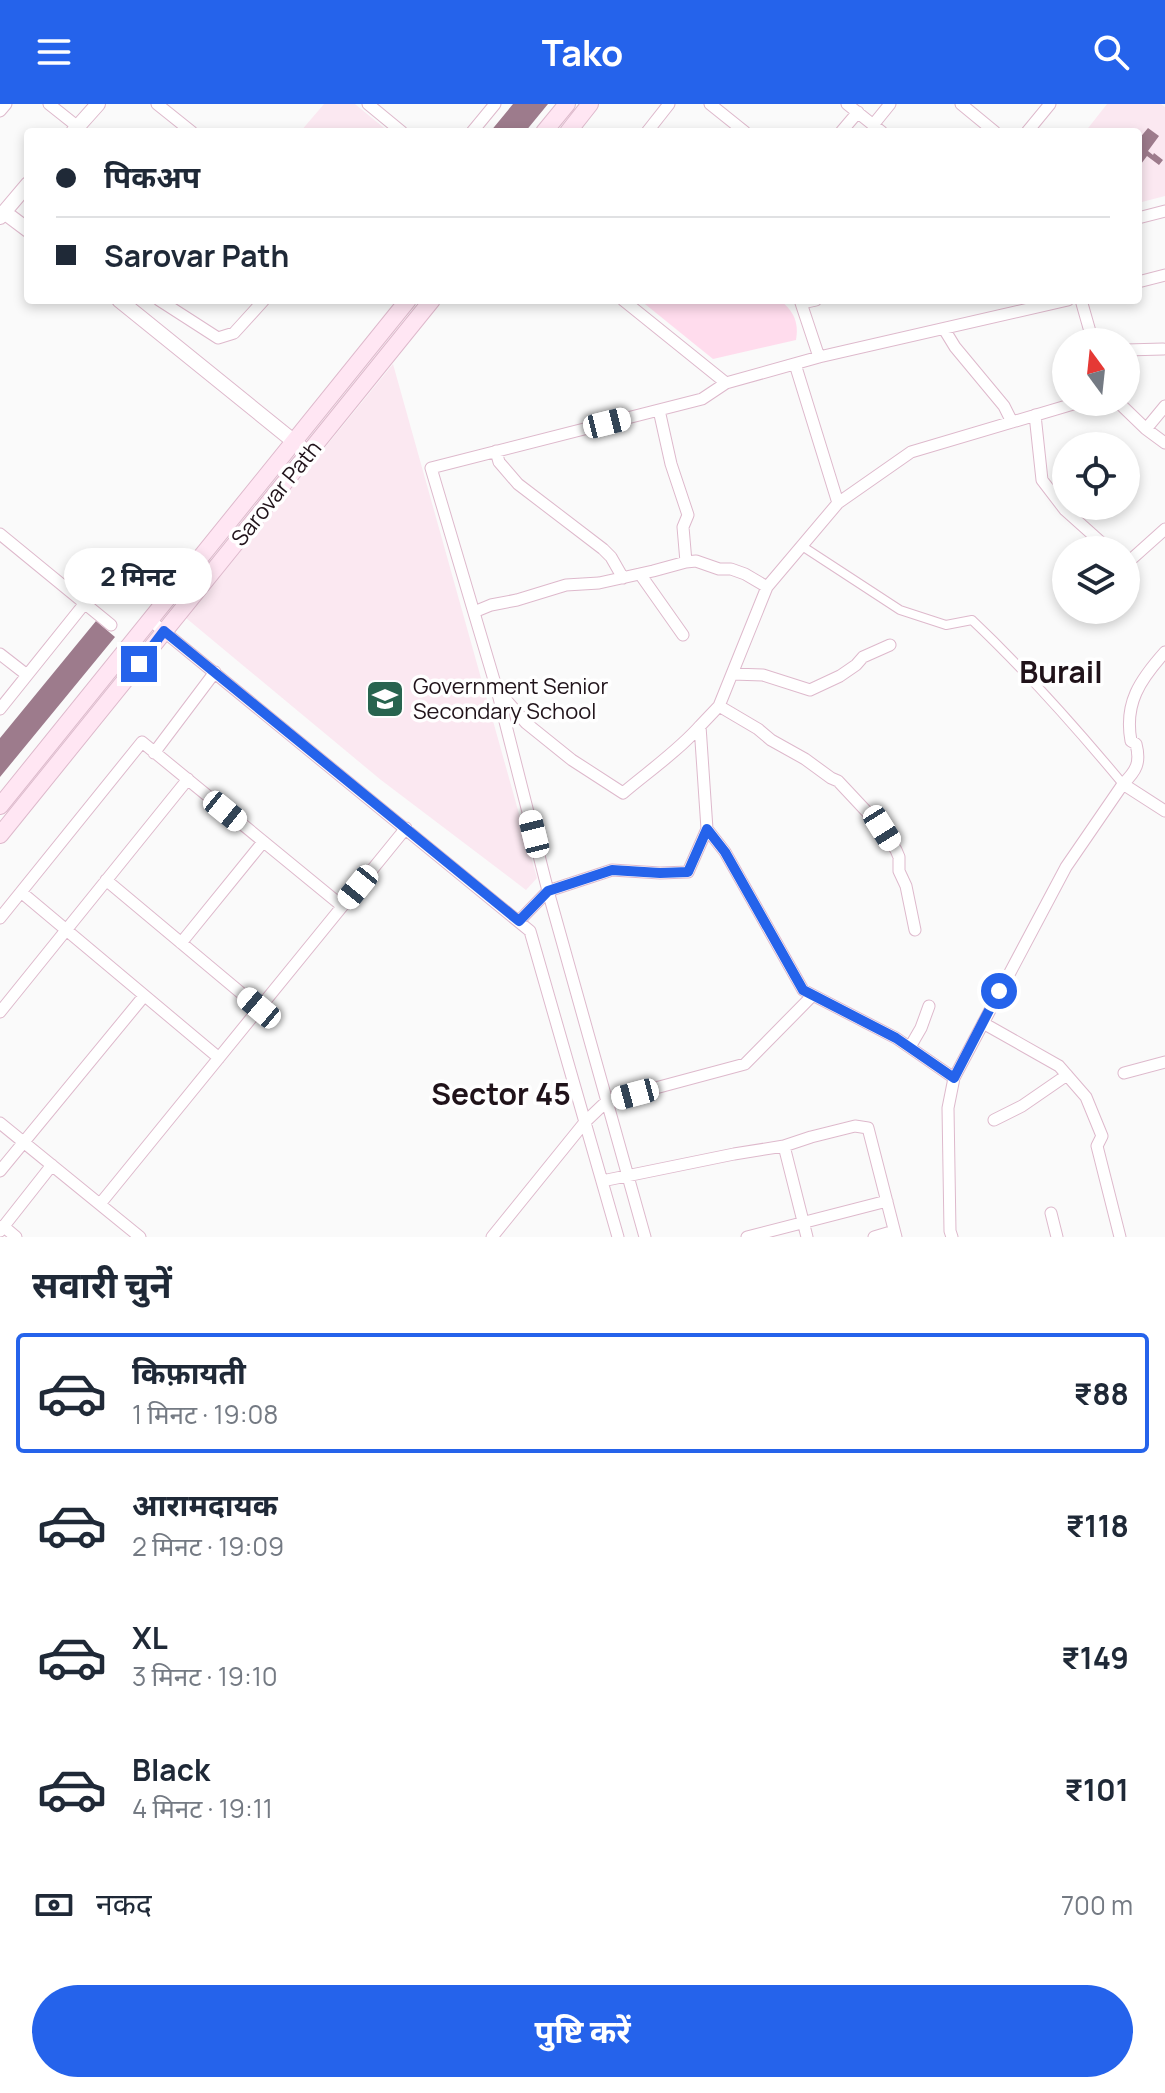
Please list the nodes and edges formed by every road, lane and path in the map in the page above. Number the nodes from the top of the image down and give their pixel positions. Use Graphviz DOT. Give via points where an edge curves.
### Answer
graph roads {
  1 [pos="6,104"];
  2 [pos="49,104"];
  3 [pos="98,104"];
  4 [pos="157,104"];
  5 [pos="368,104"];
  6 [pos="494,104"];
  7 [pos="567,104"];
  8 [pos="590,104"];
  9 [pos="669,104"];
  10 [pos="710,104"];
  11 [pos="847,104"];
  12 [pos="890,104"];
  13 [pos="961,104"];
  14 [pos="1050,104"];
  15 [pos="724,108"];
  16 [pos="0,111"];
  17 [pos="858,112"];
  18 [pos="75,128"];
  19 [pos="77,128"];
  20 [pos="187,128"];
  21 [pos="397,128"];
  22 [pos="475,128"];
  23 [pos="547,128"];
  24 [pos="571,128"];
  25 [pos="650,128"];
  26 [pos="742,128"];
  27 [pos="844,128"];
  28 [pos="878,128"];
  29 [pos="990,128"];
  30 [pos="1030,128"];
  31 [pos="24,189"];
  32 [pos="1165,211"];
  33 [pos="2,215"];
  34 [pos="1142,217"];
  35 [pos="24,228"];
  36 [pos="1165,275"];
  37 [pos="1142,281"];
  38 [pos="124,304"];
  39 [pos="165,304"];
  40 [pos="260,304"];
  41 [pos="398,304"];
  42 [pos="429,304"];
  43 [pos="628,304"];
  44 [pos="804,304"];
  45 [pos="1082,304"];
  46 [pos="1020,306"];
  47 [pos="1089,328"];
  48 [pos="944,329"];
  49 [pos="1163,349"];
  50 [pos="1140,350"];
  51 [pos="819,357"];
  52 [pos="795,364"];
  53 [pos="726,383"];
  54 [pos="1165,406"];
  55 [pos="659,410"];
  56 [pos="1052,410"];
  57 [pos="1035,415"];
  58 [pos="1133,416"];
  59 [pos="1012,422"];
  60 [pos="1146,429"];
  61 [pos="294,442"];
  62 [pos="1165,443"];
  63 [pos="496,451"];
  64 [pos="308,453"];
  65 [pos="838,503"];
  66 [pos="1165,529"];
  67 [pos="0,534"];
  68 [pos="1094,536"];
  69 [pos="802,546"];
  70 [pos="1140,551"];
  71 [pos="686,562"];
  72 [pos="640,574"];
  73 [pos="623,578"];
  74 [pos="767,587"];
  75 [pos="85,603"];
  76 [pos="474,612"];
  77 [pos="150,620"];
  78 [pos="111,625"];
  79 [pos="164,631"];
  80 [pos="683,635"];
  81 [pos="890,645"];
  82 [pos="1165,652"];
  83 [pos="0,654"];
  84 [pos="215,672"];
  85 [pos="732,674"];
  86 [pos="27,675"];
  87 [pos="497,690"];
  88 [pos="719,706"];
  89 [pos="0,709"];
  90 [pos="700,726"];
  91 [pos="154,753"];
  92 [pos="188,779"];
  93 [pos="1123,784"];
  94 [pos="0,806"];
  95 [pos="1165,811"];
  96 [pos="406,828"];
  97 [pos="707,829"];
  98 [pos="0,835"];
  99 [pos="263,842"];
  100 [pos="106,880"];
  101 [pos="548,891"];
  102 [pos="21,892"];
  103 [pos="342,906"];
  104 [pos="0,918"];
  105 [pos="519,921"];
  106 [pos="66,930"];
  107 [pos="915,930"];
  108 [pos="181,943"];
  109 [pos="144,996"];
  110 [pos="812,996"];
  111 [pos="929,1006"];
  112 [pos="259,1008"];
  113 [pos="0,1012"];
  114 [pos="983,1023"];
  115 [pos="910,1047"];
  116 [pos="219,1058"];
  117 [pos="1165,1062"];
  118 [pos="1124,1073"];
  119 [pos="1067,1075"];
  120 [pos="954,1078"];
  121 [pos="607,1101"];
  122 [pos="994,1120"];
  123 [pos="585,1122"];
  124 [pos="0,1123"];
  125 [pos="24,1142"];
  126 [pos="784,1146"];
  127 [pos="52,1165"];
  128 [pos="0,1171"];
  129 [pos="628,1175"];
  130 [pos="602,1181"];
  131 [pos="887,1201"];
  132 [pos="100,1204"];
  133 [pos="1051,1213"];
  134 [pos="803,1223"];
  135 [pos="2,1229"];
  136 [pos="895,1234"];
  137 [pos="16,1237"];
  138 [pos="140,1237"];
  139 [pos="492,1237"];
  140 [pos="618,1237"];
  141 [pos="645,1237"];
  142 [pos="747,1237"];
  143 [pos="807,1237"];
  144 [pos="874,1237"];
  145 [pos="952,1237"];
  146 [pos="1057,1237"];
  147 [pos="1120,1237"];
  1 -- 16 [label="street"];
  2 -- 18 [label="street"];
  3 -- 19 [label="street"];
  4 -- 20 [label="street"];
  5 -- 21 [label="street"];
  6 -- 22 [label="street"];
  7 -- 23 [label="main road"];
  8 -- 24 [label="main road"];
  9 -- 25 [label="street"];
  10 -- 15 [label="street"];
  11 -- 17 [label="street"];
  12 -- 28 [label="street"];
  13 -- 29 [label="street"];
  14 -- 30 [label="street"];
  15 -- 26 [label="street"];
  17 -- 27 [label="street"];
  17 -- 28 [label="street"];
  31 -- 33 [label="street"];
  32 -- 34 [label="street"];
  33 -- 35 [label="street"];
  36 -- 37 [label="street"];
  38 -- 61 [label="street"];
  39 -- 40 [label="street" via="218,338 234,333"];
  41 -- 61 [label="main road, Sarovar Path"];
  42 -- 64 [label="main road, Sarovar Path"];
  43 -- 53 [label="street"];
  44 -- 51 [label="street"];
  45 -- 47 [label="street"];
  46 -- 48 [label="street"];
  48 -- 51 [label="street"];
  48 -- 59 [label="street"];
  49 -- 50 [label="street"];
  51 -- 52 [label="street"];
  52 -- 53 [label="street"];
  52 -- 65 [label="street"];
  53 -- 55 [label="street" via="702,399"];
  54 -- 60 [label="street"];
  55 -- 63 [label="street"];
  55 -- 71 [label="street" via="688,515 683,527"];
  56 -- 57 [label="street"];
  57 -- 59 [label="street"];
  57 -- 68 [label="street" via="1042,480"];
  58 -- 60 [label="street"];
  59 -- 65 [label="street" via="911,452"];
  60 -- 62 [label="street"];
  61 -- 64 [label="street"];
  61 -- 77 [label="main road, Sarovar Path"];
  63 -- 73 [label="street" via="518,484 603,549"];
  63 -- 76 [label="street" via="431,468"];
  64 -- 79 [label="main road, Sarovar Path"];
  65 -- 69 [label="street"];
  66 -- 70 [label="street"];
  67 -- 75 [label="street"];
  69 -- 74 [label="street"];
  69 -- 93 [label="street" via="900,610 946,625 972,620 1057,706"];
  71 -- 72 [label="street"];
  71 -- 74 [label="street" via="731,569"];
  72 -- 73 [label="street"];
  72 -- 80 [label="street"];
  73 -- 76 [label="street" via="566,585"];
  74 -- 85 [label="street"];
  75 -- 78 [label="street"];
  75 -- 86 [label="street"];
  76 -- 87 [label="street"];
  77 -- 79 [label="street"];
  77 -- 94 [label="main road, Sarovar Path"];
  79 -- 84 [label="street"];
  79 -- 98 [label="main road, Sarovar Path"];
  81 -- 85 [label="street" via="810,690 763,675"];
  82 -- 93 [label="street" via="1134,694 1128,726 1139,756 1134,773"];
  83 -- 86 [label="street"];
  84 -- 91 [label="street"];
  84 -- 96 [label="street"];
  85 -- 88 [label="street"];
  86 -- 89 [label="street"];
  87 -- 90 [label="street" via="526,723 623,793"];
  87 -- 101 [label="street"];
  88 -- 90 [label="street"];
  88 -- 107 [label="street" via="838,781 882,828 899,857"];
  90 -- 97 [label="street"];
  91 -- 92 [label="street"];
  91 -- 102 [label="street" via="142,742"];
  92 -- 99 [label="street"];
  92 -- 100 [label="street"];
  93 -- 95 [label="street"];
  93 -- 114 [label="street" via="1066,867"];
  96 -- 103 [label="street"];
  96 -- 105 [label="street"];
  97 -- 101 [label="street" via="688,872 612,870"];
  97 -- 110 [label="street" via="803,990"];
  99 -- 103 [label="street"];
  99 -- 108 [label="street"];
  100 -- 106 [label="street"];
  100 -- 108 [label="street"];
  101 -- 105 [label="street"];
  101 -- 121 [label="street"];
  102 -- 104 [label="street"];
  102 -- 106 [label="street"];
  103 -- 112 [label="street"];
  105 -- 123 [label="street" via="530,931"];
  106 -- 109 [label="street"];
  106 -- 113 [label="street"];
  108 -- 112 [label="street"];
  109 -- 116 [label="street"];
  109 -- 125 [label="street"];
  110 -- 115 [label="street"];
  110 -- 121 [label="street" via="745,1064"];
  111 -- 115 [label="street"];
  112 -- 116 [label="street"];
  114 -- 119 [label="street"];
  114 -- 120 [label="street"];
  115 -- 120 [label="street"];
  116 -- 132 [label="street"];
  117 -- 118 [label="street"];
  119 -- 122 [label="street"];
  119 -- 147 [label="street" via="1086,1097 1102,1136 1097,1146"];
  120 -- 145 [label="street" via="948,1108"];
  121 -- 123 [label="street"];
  121 -- 129 [label="street"];
  123 -- 130 [label="street"];
  123 -- 139 [label="street"];
  124 -- 125 [label="street"];
  125 -- 127 [label="street"];
  125 -- 128 [label="street"];
  126 -- 129 [label="street"];
  126 -- 131 [label="street" via="855,1126 868,1128"];
  126 -- 134 [label="street"];
  127 -- 132 [label="street"];
  127 -- 135 [label="street"];
  129 -- 130 [label="street"];
  129 -- 141 [label="street"];
  130 -- 140 [label="street"];
  131 -- 134 [label="street"];
  131 -- 136 [label="street"];
  132 -- 138 [label="street"];
  133 -- 146 [label="street"];
  134 -- 142 [label="street"];
  134 -- 143 [label="street"];
  135 -- 137 [label="street"];
  136 -- 144 [label="street"];
}
